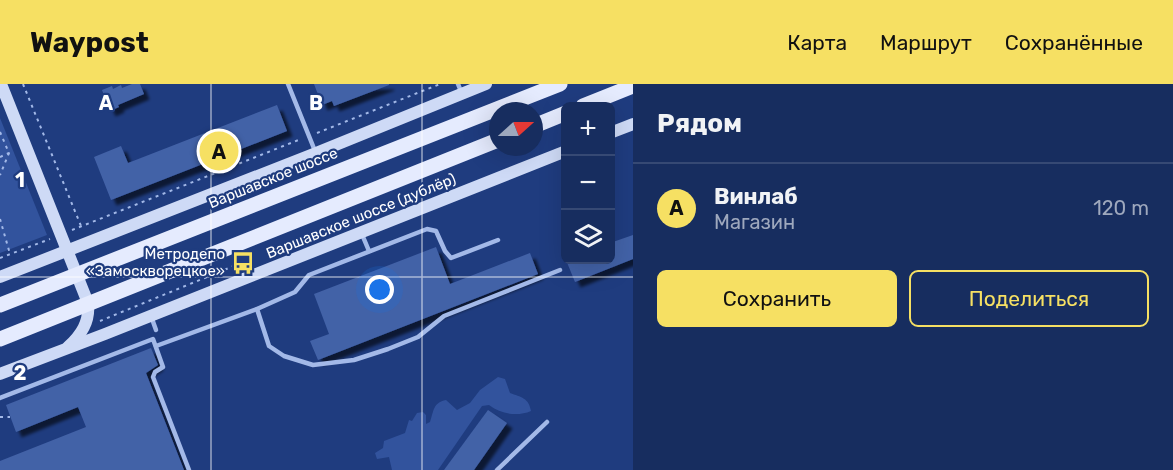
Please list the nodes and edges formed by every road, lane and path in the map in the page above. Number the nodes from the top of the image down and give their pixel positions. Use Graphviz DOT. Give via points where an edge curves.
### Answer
graph roads {
  1 [pos="1,84"];
  2 [pos="23,84"];
  3 [pos="288,84"];
  4 [pos="440,84"];
  5 [pos="486,84"];
  6 [pos="560,84"];
  7 [pos="633,87"];
  8 [pos="460,89"];
  9 [pos="594,102"];
  10 [pos="561,115"];
  11 [pos="543,122"];
  12 [pos="633,124"];
  13 [pos="615,131"];
  14 [pos="0,132"];
  15 [pos="309,136"];
  16 [pos="489,144"];
  17 [pos="9,153"];
  18 [pos="316,153"];
  19 [pos="561,153"];
  20 [pos="0,157"];
  21 [pos="0,175"];
  22 [pos="0,219"];
  23 [pos="81,226"];
  24 [pos="361,232"];
  25 [pos="61,234"];
  26 [pos="498,240"];
  27 [pos="68,251"];
  28 [pos="369,251"];
  29 [pos="10,254"];
  30 [pos="0,258"];
  31 [pos="241,263"];
  32 [pos="560,270"];
  33 [pos="77,276"];
  34 [pos="0,277"];
  35 [pos="88,303"];
  36 [pos="0,305"];
  37 [pos="113,308"];
  38 [pos="257,309"];
  39 [pos="115,314"];
  40 [pos="151,316"];
  41 [pos="101,323"];
  42 [pos="156,330"];
  43 [pos="0,339"];
  44 [pos="156,346"];
  45 [pos="65,350"];
  46 [pos="0,374"];
  47 [pos="0,398"];
  48 [pos="0,417"];
  49 [pos="10,417"];
  50 [pos="547,422"];
  51 [pos="189,470"];
  52 [pos="497,470"];
  1 -- 25 [label="street"];
  2 -- 23 [label="path"];
  3 -- 15 [label="lane"];
  4 -- 15 [label="path"];
  5 -- 8 [label="street"];
  6 -- 33 [label="main road, Варшавское шоссе"];
  7 -- 9 [label="main road"];
  8 -- 18 [label="street"];
  10 -- 11 [label="main road"];
  12 -- 13 [label="street"];
  14 -- 17 [label="path"];
  15 -- 18 [label="lane"];
  15 -- 23 [label="path"];
  16 -- 35 [label="main road"];
  17 -- 20 [label="path"];
  17 -- 21 [label="path"];
  18 -- 27 [label="street"];
  19 -- 24 [label="street, Варшавское шоссе (дублёр)"];
  22 -- 29 [label="path"];
  23 -- 25 [label="path"];
  24 -- 28 [label="lane"];
  24 -- 40 [label="street, Варшавское шоссе (дублёр)"];
  25 -- 27 [label="street"];
  25 -- 29 [label="path"];
  26 -- 28 [label="lane" via="451,258 436,231 428,229"];
  27 -- 33 [label="street"];
  27 -- 34 [label="street"];
  28 -- 38 [label="lane" via="309,275 296,292"];
  29 -- 30 [label="path"];
  31 -- 39 [label="path"];
  32 -- 38 [label="lane" via="444,315 418,337 354,360 313,365 284,356 269,346"];
  33 -- 35 [label="street"];
  33 -- 36 [label="main road, Варшавское шоссе"];
  35 -- 43 [label="main road"];
  35 -- 45 [label="street" via="90,315 85,327"];
  37 -- 39 [label="path"];
  38 -- 44 [label="lane"];
  39 -- 41 [label="path" via="100,320"];
  40 -- 42 [label="lane"];
  40 -- 45 [label="street, Варшавское шоссе (дублёр)"];
  44 -- 47 [label="lane" via="153,339"];
  44 -- 51 [label="lane" via="164,367 153,377"];
  45 -- 46 [label="street, Варшавское шоссе (дублёр)"];
  48 -- 49 [label="path"];
  50 -- 52 [label="lane"];
}
